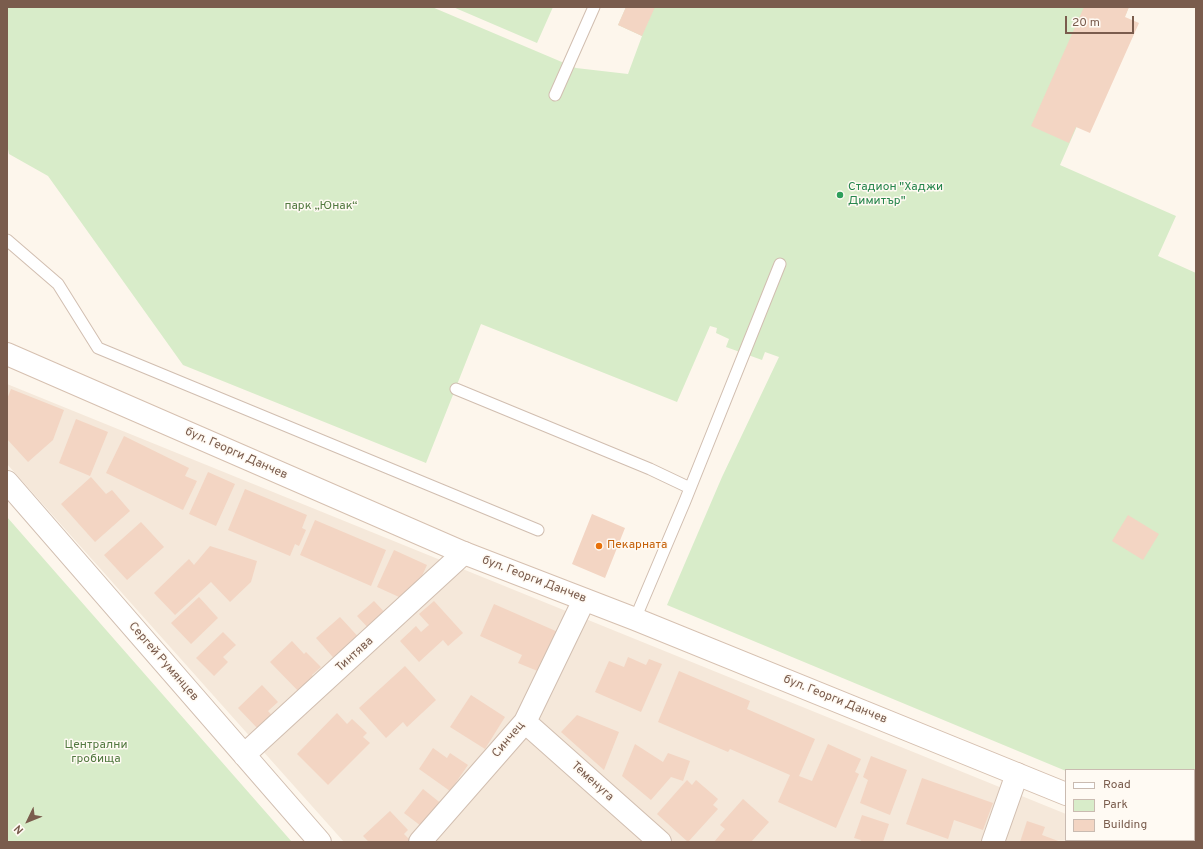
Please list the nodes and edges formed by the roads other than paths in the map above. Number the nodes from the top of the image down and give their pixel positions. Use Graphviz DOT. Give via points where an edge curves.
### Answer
graph roads {
  1 [pos="594,7"];
  2 [pos="555,95"];
  3 [pos="7,240"];
  4 [pos="780,264"];
  5 [pos="7,354"];
  6 [pos="456,389"];
  7 [pos="7,482"];
  8 [pos="690,488"];
  9 [pos="538,530"];
  10 [pos="464,553"];
  11 [pos="584,600"];
  12 [pos="635,619"];
  13 [pos="525,722"];
  14 [pos="244,755"];
  15 [pos="1017,774"];
  16 [pos="1065,794"];
  17 [pos="320,842"];
  18 [pos="420,842"];
  19 [pos="660,842"];
  20 [pos="992,842"];
  1 -- 2 [label="lane"];
  3 -- 9 [label="lane" via="58,284 98,348"];
  4 -- 8 [label="lane"];
  5 -- 10 [label="street, бул. Георги Данчев"];
  6 -- 8 [label="lane"];
  7 -- 14 [label="street, Сергей Румянцев"];
  8 -- 12 [label="lane"];
  10 -- 11 [label="street, бул. Георги Данчев"];
  10 -- 14 [label="street, Тинтява"];
  11 -- 12 [label="street, бул. Георги Данчев"];
  11 -- 13 [label="street, Синчец"];
  12 -- 15 [label="street, бул. Георги Данчев"];
  13 -- 18 [label="street, Синчец"];
  13 -- 19 [label="street, Теменуга"];
  14 -- 17 [label="street, Сергей Румянцев"];
  15 -- 16 [label="street, бул. Георги Данчев"];
  15 -- 20 [label="street"];
}
